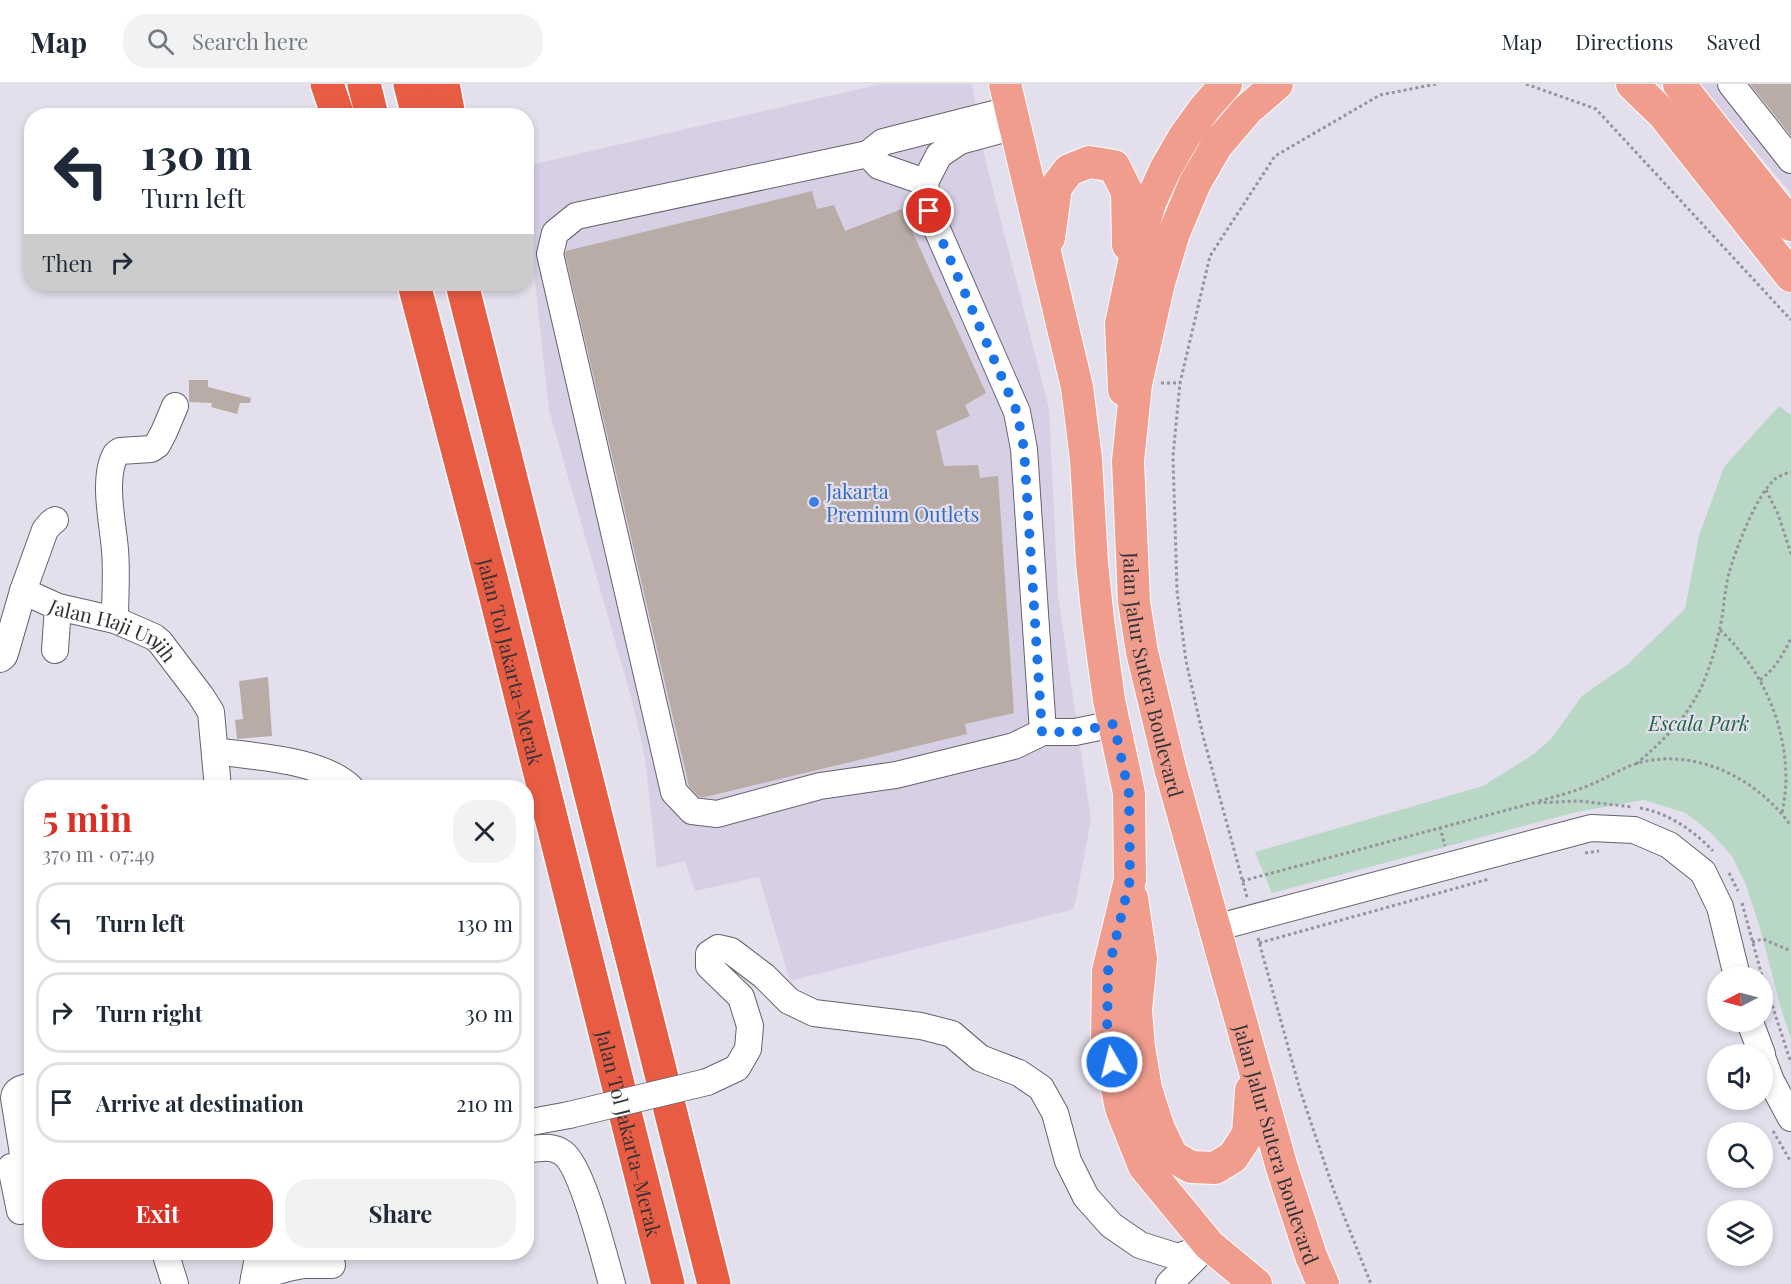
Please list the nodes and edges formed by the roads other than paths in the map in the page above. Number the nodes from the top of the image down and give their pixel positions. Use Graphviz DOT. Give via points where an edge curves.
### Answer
graph roads {
  1 [pos="327,84"];
  2 [pos="364,84"];
  3 [pos="410,84"];
  4 [pos="443,84"];
  5 [pos="1226,84"];
  6 [pos="1277,84"];
  7 [pos="1632,84"];
  8 [pos="1679,84"];
  9 [pos="1731,84"];
  10 [pos="1011,107"];
  11 [pos="335,108"];
  12 [pos="370,108"];
  13 [pos="416,108"];
  14 [pos="448,108"];
  15 [pos="868,154"];
  16 [pos="1791,160"];
  17 [pos="925,182"];
  18 [pos="1791,225"];
  19 [pos="1791,276"];
  20 [pos="404,291"];
  21 [pos="416,291"];
  22 [pos="464,291"];
  23 [pos="471,291"];
  24 [pos="1056,292"];
  25 [pos="1121,324"];
  26 [pos="476,338"];
  27 [pos="440,384"];
  28 [pos="176,406"];
  29 [pos="1128,461"];
  30 [pos="55,520"];
  31 [pos="22,591"];
  32 [pos="58,607"];
  33 [pos="115,620"];
  34 [pos="55,650"];
  35 [pos="0,659"];
  36 [pos="1114,724"];
  37 [pos="1042,732"];
  38 [pos="215,751"];
  39 [pos="217,780"];
  40 [pos="343,780"];
  41 [pos="1130,880"];
  42 [pos="1215,928"];
  43 [pos="1735,966"];
  44 [pos="1252,1064"];
  45 [pos="1773,1083"];
  46 [pos="24,1088"];
  47 [pos="1791,1119"];
  48 [pos="534,1122"];
  49 [pos="534,1149"];
  50 [pos="17,1167"];
  51 [pos="20,1211"];
  52 [pos="1209,1245"];
  53 [pos="168,1260"];
  54 [pos="258,1260"];
  55 [pos="332,1265"];
  56 [pos="254,1281"];
  57 [pos="175,1284"];
  58 [pos="612,1284"];
  59 [pos="668,1284"];
  60 [pos="714,1284"];
  61 [pos="1169,1284"];
  62 [pos="1256,1284"];
  63 [pos="1323,1284"];
  1 -- 11 [label="highway"];
  2 -- 12 [label="highway"];
  3 -- 13 [label="highway"];
  4 -- 14 [label="highway"];
  5 -- 25 [label="main road" via="1184,137 1150,203"];
  6 -- 29 [label="main road, Jalan Jalur Sutera Boulevard" via="1247,110 1217,145 1174,233 1136,384"];
  7 -- 19 [label="main road" via="1664,115"];
  8 -- 18 [label="main road"];
  9 -- 16 [label="street"];
  10 -- 15 [label="street" via="882,142"];
  10 -- 17 [label="street" via="939,155"];
  10 -- 24 [label="main road, Jalan Jalur Sutera Boulevard"];
  15 -- 17 [label="street" via="879,166"];
  15 -- 37 [label="street" via="576,216 555,233 550,254 674,792 692,811 717,814 820,786 896,775 1014,746"];
  17 -- 37 [label="street" via="929,211 1017,412 1024,449"];
  20 -- 27 [label="highway"];
  21 -- 27 [label="highway, Jalan Tol Jakarta–Merak"];
  22 -- 26 [label="highway"];
  23 -- 26 [label="highway"];
  24 -- 25 [label="main road" via="1048,244 1056,187 1069,170 1089,162 1114,166 1127,192 1128,240"];
  24 -- 36 [label="main road, Jalan Jalur Sutera Boulevard" via="1077,387 1098,620"];
  25 -- 29 [label="main road"];
  26 -- 60 [label="highway"];
  27 -- 59 [label="highway, Jalan Tol Jakarta–Merak"];
  28 -- 33 [label="street" via="157,445 120,452 110,466"];
  29 -- 42 [label="main road, Jalan Jalur Sutera Boulevard" via="1134,602 1142,652"];
  30 -- 31 [label="street" via="45,530"];
  31 -- 32 [label="street, Jalan Haji Unjih"];
  31 -- 35 [label="street, Jalan Haji Unjih"];
  32 -- 33 [label="street, Jalan Haji Unjih"];
  32 -- 34 [label="street"];
  33 -- 38 [label="street, Jalan Haji Unjih" via="154,638 167,650 211,712"];
  36 -- 37 [label="street" via="1075,732"];
  36 -- 41 [label="main road, Jalan Jalur Sutera Boulevard" via="1129,794"];
  38 -- 39 [label="street, Jalan Haji Unjih"];
  38 -- 40 [label="street" via="303,764"];
  41 -- 44 [label="main road" via="1141,959 1136,1010 1138,1047 1146,1089 1172,1156 1191,1167 1215,1168 1233,1157 1248,1134"];
  41 -- 52 [label="main road, Jalan Jalur Sutera Boulevard" via="1108,971 1107,1039 1120,1108 1144,1166"];
  42 -- 43 [label="street" via="1592,828 1634,830 1669,845 1703,872 1720,907"];
  42 -- 44 [label="main road, Jalan Jalur Sutera Boulevard"];
  44 -- 63 [label="main road, Jalan Jalur Sutera Boulevard" via="1282,1168"];
  45 -- 47 [label="street"];
  46 -- 50 [label="street" via="14,1094"];
  48 -- 52 [label="street, bridge" via="707,1082 737,1068 748,1049 750,1026 741,997 709,966 709,954 718,948 731,951 789,1001 814,1013 921,1026 952,1034 980,1059 1018,1072 1041,1088 1055,1113 1068,1161 1086,1197 1111,1225 1140,1245 1178,1257"];
  49 -- 58 [label="street" via="546,1147 562,1152 572,1163"];
  50 -- 51 [label="street"];
  52 -- 61 [label="street"];
  52 -- 62 [label="main road, Jalan Jalur Sutera Boulevard"];
  53 -- 57 [label="street"];
  54 -- 56 [label="street"];
  55 -- 56 [label="street" via="303,1265"];
}
